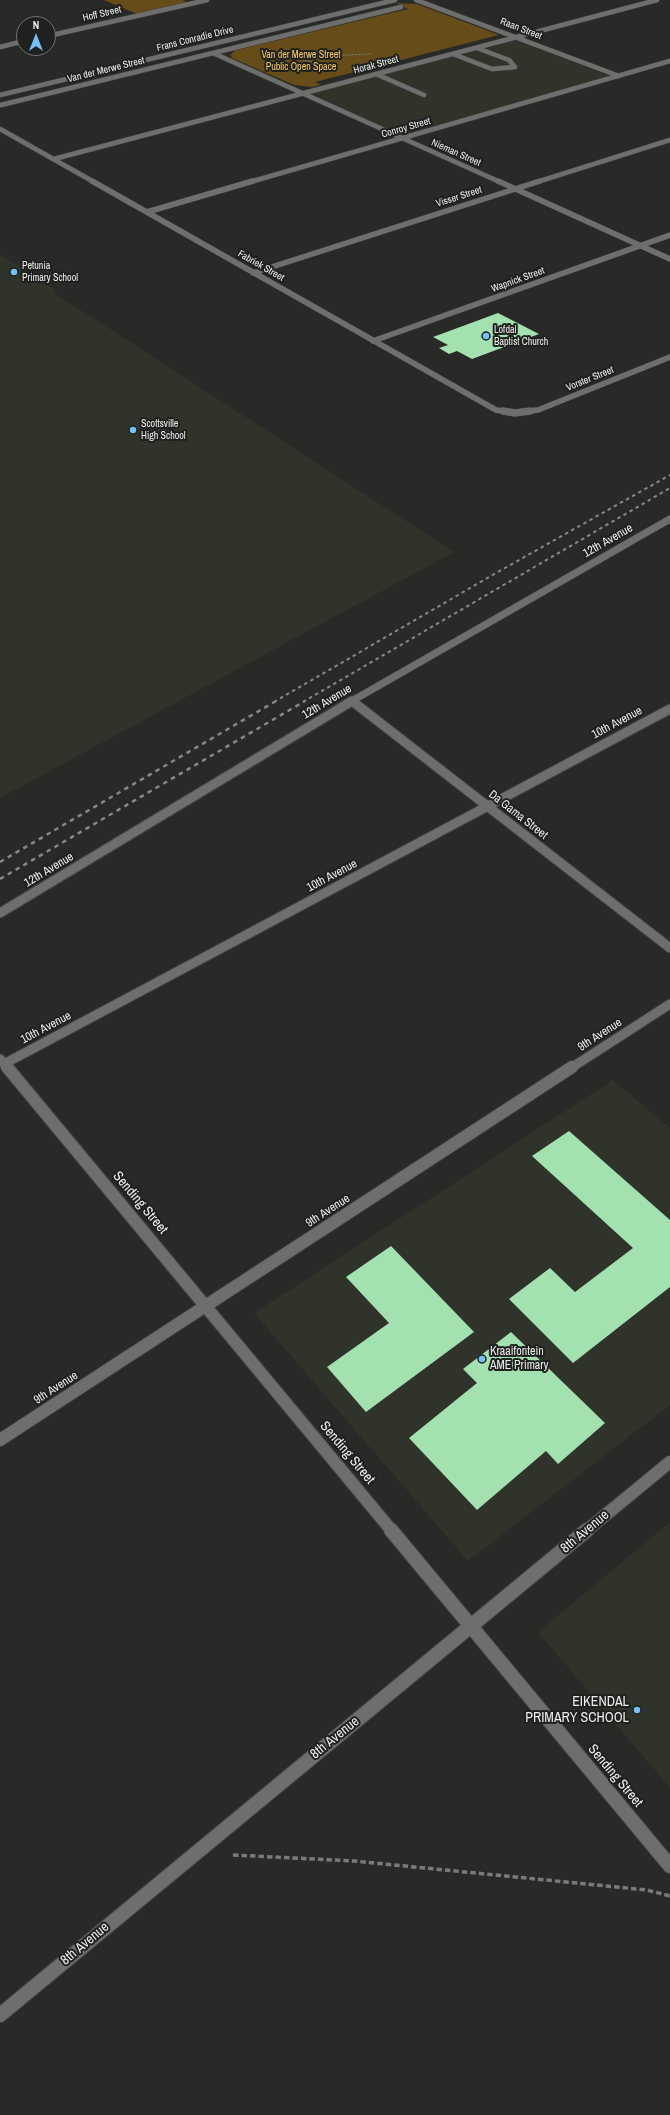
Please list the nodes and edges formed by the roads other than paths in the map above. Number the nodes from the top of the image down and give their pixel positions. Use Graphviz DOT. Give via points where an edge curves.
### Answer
graph roads {
  1 [pos="207,0"];
  2 [pos="395,0"];
  3 [pos="416,0"];
  4 [pos="657,0"];
  5 [pos="401,7"];
  6 [pos="56,34"];
  7 [pos="517,37"];
  8 [pos="16,43"];
  9 [pos="0,47"];
  10 [pos="477,48"];
  11 [pos="213,53"];
  12 [pos="452,54"];
  13 [pos="670,61"];
  14 [pos="376,74"];
  15 [pos="619,76"];
  16 [pos="303,94"];
  17 [pos="0,95"];
  18 [pos="424,95"];
  19 [pos="1,105"];
  20 [pos="0,128"];
  21 [pos="402,139"];
  22 [pos="670,140"];
  23 [pos="54,159"];
  24 [pos="514,189"];
  25 [pos="147,212"];
  26 [pos="670,236"];
  27 [pos="640,246"];
  28 [pos="670,260"];
  29 [pos="253,273"];
  30 [pos="373,341"];
  31 [pos="670,357"];
  32 [pos="515,413"];
  33 [pos="670,519"];
  34 [pos="352,701"];
  35 [pos="670,709"];
  36 [pos="488,806"];
  37 [pos="0,913"];
  38 [pos="670,948"];
  39 [pos="670,1004"];
  40 [pos="2,1061"];
  41 [pos="206,1306"];
  42 [pos="0,1440"];
  43 [pos="670,1462"];
  44 [pos="471,1626"];
  45 [pos="670,1866"];
  46 [pos="0,2015"];
  1 -- 6 [label="street, Hoff Street"];
  2 -- 17 [label="street, Frans Conradie Drive"];
  3 -- 7 [label="street, Raan Street"];
  4 -- 7 [label="street, Horak Street"];
  5 -- 11 [label="street, Van der Merwe Street"];
  7 -- 10 [label="street, Horak Street"];
  7 -- 15 [label="street, Raan Street"];
  8 -- 9 [label="street"];
  10 -- 12 [label="street, Horak Street"];
  10 -- 12 [label="street" via="509,60 515,65 508,69 492,69"];
  11 -- 16 [label="street, Nieman Street"];
  11 -- 19 [label="street, Van der Merwe Street"];
  12 -- 14 [label="street, Horak Street"];
  13 -- 15 [label="street, Conroy Street"];
  14 -- 16 [label="street, Horak Street"];
  14 -- 18 [label="street"];
  15 -- 21 [label="street, Conroy Street"];
  16 -- 21 [label="street, Nieman Street"];
  16 -- 23 [label="street, Horak Street"];
  20 -- 23 [label="street, Fabriek Street"];
  21 -- 24 [label="street, Nieman Street"];
  21 -- 25 [label="street, Conroy Street"];
  22 -- 24 [label="street, Visser Street"];
  23 -- 25 [label="street, Fabriek Street"];
  24 -- 27 [label="street, Nieman Street"];
  24 -- 29 [label="street, Visser Street"];
  25 -- 29 [label="street, Fabriek Street"];
  26 -- 27 [label="street, Wapnick Street"];
  27 -- 28 [label="street, Nieman Street"];
  27 -- 30 [label="street, Wapnick Street"];
  29 -- 30 [label="street, Fabriek Street"];
  30 -- 32 [label="street, Fabriek Street" via="487,406"];
  31 -- 32 [label="street, Vorster Street" via="538,410"];
  33 -- 34 [label="street, 12th Avenue"];
  34 -- 36 [label="street, Da Gama Street"];
  34 -- 37 [label="street, 12th Avenue"];
  35 -- 36 [label="street, 10th Avenue"];
  36 -- 38 [label="street, Da Gama Street"];
  36 -- 40 [label="street, 10th Avenue"];
  39 -- 41 [label="street, 9th Avenue"];
  40 -- 41 [label="street, Sending Street"];
  41 -- 42 [label="street, 9th Avenue"];
  41 -- 44 [label="street, Sending Street"];
  43 -- 44 [label="street, 8th Avenue"];
  44 -- 45 [label="street, Sending Street"];
  44 -- 46 [label="street, 8th Avenue"];
}
